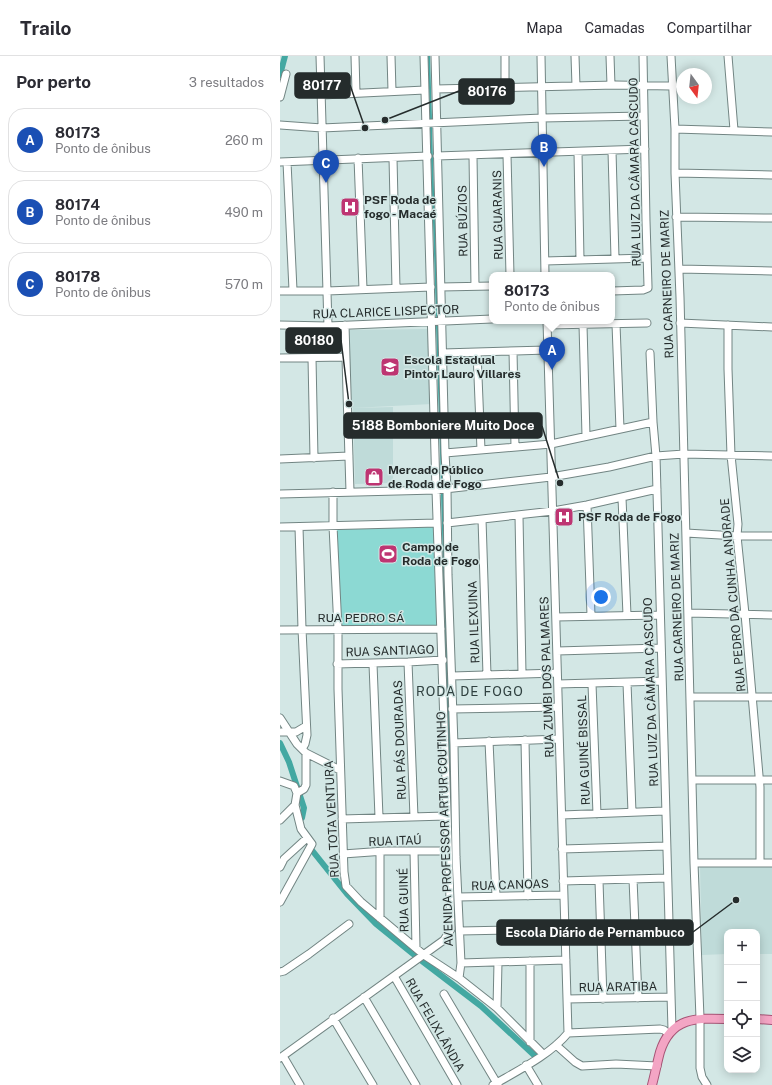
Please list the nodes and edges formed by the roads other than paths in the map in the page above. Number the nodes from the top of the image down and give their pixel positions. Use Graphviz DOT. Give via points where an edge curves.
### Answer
graph roads {
  1 [pos="320,56"];
  2 [pos="355,56"];
  3 [pos="391,56"];
  4 [pos="424,56"];
  5 [pos="435,56"];
  6 [pos="504,56"];
  7 [pos="541,56"];
  8 [pos="575,56"];
  9 [pos="610,56"];
  10 [pos="644,56"];
  11 [pos="670,56"];
  12 [pos="728,56"];
  13 [pos="286,74"];
  14 [pos="611,85"];
  15 [pos="644,85"];
  16 [pos="576,86"];
  17 [pos="672,86"];
  18 [pos="542,87"];
  19 [pos="505,88"];
  20 [pos="436,89"];
  21 [pos="425,90"];
  22 [pos="392,91"];
  23 [pos="356,93"];
  24 [pos="322,95"];
  25 [pos="280,97"];
  26 [pos="644,116"];
  27 [pos="542,118"];
  28 [pos="427,124"];
  29 [pos="437,124"];
  30 [pos="280,125"];
  31 [pos="322,128"];
  32 [pos="675,129"];
  33 [pos="734,130"];
  34 [pos="772,132"];
  35 [pos="645,149"];
  36 [pos="612,151"];
  37 [pos="578,152"];
  38 [pos="543,154"];
  39 [pos="507,155"];
  40 [pos="428,156"];
  41 [pos="437,156"];
  42 [pos="473,156"];
  43 [pos="358,158"];
  44 [pos="393,158"];
  45 [pos="323,160"];
  46 [pos="283,162"];
  47 [pos="675,173"];
  48 [pos="772,175"];
  49 [pos="676,217"];
  50 [pos="772,218"];
  51 [pos="615,258"];
  52 [pos="647,258"];
  53 [pos="580,260"];
  54 [pos="545,261"];
  55 [pos="679,269"];
  56 [pos="772,271"];
  57 [pos="510,272"];
  58 [pos="545,272"];
  59 [pos="475,286"];
  60 [pos="489,286"];
  61 [pos="431,287"];
  62 [pos="441,287"];
  63 [pos="396,288"];
  64 [pos="363,289"];
  65 [pos="292,290"];
  66 [pos="280,291"];
  67 [pos="327,291"];
  68 [pos="615,291"];
  69 [pos="489,319"];
  70 [pos="432,320"];
  71 [pos="442,320"];
  72 [pos="647,323"];
  73 [pos="680,323"];
  74 [pos="547,324"];
  75 [pos="565,324"];
  76 [pos="616,324"];
  77 [pos="280,325"];
  78 [pos="346,325"];
  79 [pos="583,325"];
  80 [pos="728,325"];
  81 [pos="328,326"];
  82 [pos="772,327"];
  83 [pos="547,350"];
  84 [pos="513,351"];
  85 [pos="477,352"];
  86 [pos="443,354"];
  87 [pos="650,354"];
  88 [pos="346,357"];
  89 [pos="280,358"];
  90 [pos="312,358"];
  91 [pos="653,422"];
  92 [pos="620,428"];
  93 [pos="586,436"];
  94 [pos="551,444"];
  95 [pos="515,447"];
  96 [pos="481,450"];
  97 [pos="445,454"];
  98 [pos="684,454"];
  99 [pos="731,455"];
  100 [pos="348,456"];
  101 [pos="656,456"];
  102 [pos="772,456"];
  103 [pos="314,458"];
  104 [pos="280,459"];
  105 [pos="551,477"];
  106 [pos="447,488"];
  107 [pos="436,490"];
  108 [pos="657,490"];
  109 [pos="333,492"];
  110 [pos="350,492"];
  111 [pos="280,494"];
  112 [pos="622,498"];
  113 [pos="587,505"];
  114 [pos="553,511"];
  115 [pos="519,516"];
  116 [pos="482,519"];
  117 [pos="447,523"];
  118 [pos="437,524"];
  119 [pos="333,526"];
  120 [pos="299,527"];
  121 [pos="280,528"];
  122 [pos="686,533"];
  123 [pos="737,536"];
  124 [pos="772,536"];
  125 [pos="688,612"];
  126 [pos="745,614"];
  127 [pos="591,615"];
  128 [pos="627,615"];
  129 [pos="659,615"];
  130 [pos="772,615"];
  131 [pos="556,617"];
  132 [pos="302,629"];
  133 [pos="338,629"];
  134 [pos="441,629"];
  135 [pos="280,630"];
  136 [pos="661,648"];
  137 [pos="557,651"];
  138 [pos="443,660"];
  139 [pos="408,662"];
  140 [pos="338,664"];
  141 [pos="373,664"];
  142 [pos="558,673"];
  143 [pos="522,674"];
  144 [pos="487,675"];
  145 [pos="452,676"];
  146 [pos="662,682"];
  147 [pos="627,683"];
  148 [pos="558,684"];
  149 [pos="592,684"];
  150 [pos="690,697"];
  151 [pos="752,697"];
  152 [pos="772,697"];
  153 [pos="558,708"];
  154 [pos="452,709"];
  155 [pos="280,718"];
  156 [pos="306,726"];
  157 [pos="280,732"];
  158 [pos="289,732"];
  159 [pos="559,739"];
  160 [pos="525,740"];
  161 [pos="489,741"];
  162 [pos="454,743"];
  163 [pos="304,751"];
  164 [pos="340,770"];
  165 [pos="692,780"];
  166 [pos="759,780"];
  167 [pos="772,780"];
  168 [pos="280,781"];
  169 [pos="300,791"];
  170 [pos="295,805"];
  171 [pos="665,811"];
  172 [pos="632,812"];
  173 [pos="597,814"];
  174 [pos="562,815"];
  175 [pos="446,816"];
  176 [pos="378,817"];
  177 [pos="414,817"];
  178 [pos="342,819"];
  179 [pos="280,820"];
  180 [pos="309,841"];
  181 [pos="666,846"];
  182 [pos="562,849"];
  183 [pos="414,851"];
  184 [pos="447,851"];
  185 [pos="380,852"];
  186 [pos="343,854"];
  187 [pos="694,863"];
  188 [pos="760,863"];
  189 [pos="772,863"];
  190 [pos="280,866"];
  191 [pos="667,878"];
  192 [pos="633,879"];
  193 [pos="599,880"];
  194 [pos="563,881"];
  195 [pos="564,895"];
  196 [pos="496,896"];
  197 [pos="528,896"];
  198 [pos="458,898"];
  199 [pos="280,902"];
  200 [pos="380,918"];
  201 [pos="349,924"];
  202 [pos="565,929"];
  203 [pos="460,932"];
  204 [pos="416,948"];
  205 [pos="424,954"];
  206 [pos="566,960"];
  207 [pos="530,961"];
  208 [pos="498,962"];
  209 [pos="461,963"];
  210 [pos="280,972"];
  211 [pos="394,976"];
  212 [pos="459,978"];
  213 [pos="444,994"];
  214 [pos="364,997"];
  215 [pos="671,997"];
  216 [pos="603,998"];
  217 [pos="638,998"];
  218 [pos="567,999"];
  219 [pos="497,1008"];
  220 [pos="333,1018"];
  221 [pos="700,1018"];
  222 [pos="724,1019"];
  223 [pos="760,1019"];
  224 [pos="772,1020"];
  225 [pos="670,1032"];
  226 [pos="568,1033"];
  227 [pos="530,1042"];
  228 [pos="556,1045"];
  229 [pos="543,1054"];
  230 [pos="281,1057"];
  231 [pos="526,1065"];
  232 [pos="657,1066"];
  233 [pos="496,1084"];
  234 [pos="300,1085"];
  235 [pos="374,1085"];
  236 [pos="416,1085"];
  237 [pos="457,1085"];
  238 [pos="538,1085"];
  239 [pos="652,1085"];
  240 [pos="707,1085"];
  1 -- 24 [label="street"];
  2 -- 23 [label="street"];
  3 -- 22 [label="street"];
  4 -- 21 [label="street, AVENIDA PROFESSOR ARTUR COUTINHO"];
  5 -- 20 [label="street, AVENIDA PROFESSOR ARTUR COUTINHO"];
  6 -- 19 [label="street"];
  7 -- 18 [label="street"];
  8 -- 16 [label="street"];
  9 -- 14 [label="street"];
  10 -- 15 [label="street, RUA LUIZ DA CÂMARA CASCUDO"];
  11 -- 17 [label="street, RUA CARNEIRO DE MARIZ"];
  12 -- 33 [label="street"];
  13 -- 25 [label="street"];
  14 -- 15 [label="street"];
  14 -- 16 [label="street"];
  15 -- 17 [label="street"];
  15 -- 26 [label="street, RUA LUIZ DA CÂMARA CASCUDO"];
  16 -- 18 [label="street"];
  17 -- 32 [label="street, RUA CARNEIRO DE MARIZ"];
  18 -- 19 [label="street"];
  18 -- 27 [label="street"];
  19 -- 20 [label="street"];
  20 -- 29 [label="street, AVENIDA PROFESSOR ARTUR COUTINHO"];
  21 -- 22 [label="street"];
  21 -- 28 [label="street, AVENIDA PROFESSOR ARTUR COUTINHO"];
  22 -- 23 [label="street"];
  23 -- 24 [label="street"];
  24 -- 31 [label="street"];
  26 -- 27 [label="street"];
  26 -- 35 [label="street, RUA LUIZ DA CÂMARA CASCUDO"];
  27 -- 29 [label="street"];
  27 -- 38 [label="street"];
  28 -- 29 [label="street"];
  28 -- 31 [label="street"];
  28 -- 40 [label="street, AVENIDA PROFESSOR ARTUR COUTINHO"];
  29 -- 41 [label="street, AVENIDA PROFESSOR ARTUR COUTINHO"];
  30 -- 31 [label="street"];
  31 -- 45 [label="street"];
  32 -- 33 [label="street"];
  32 -- 47 [label="street, RUA CARNEIRO DE MARIZ"];
  33 -- 34 [label="street"];
  35 -- 36 [label="street"];
  35 -- 52 [label="street, RUA LUIZ DA CÂMARA CASCUDO"];
  36 -- 37 [label="street"];
  36 -- 51 [label="street"];
  37 -- 38 [label="street"];
  37 -- 53 [label="street"];
  38 -- 39 [label="street"];
  38 -- 54 [label="street"];
  39 -- 42 [label="street"];
  39 -- 57 [label="street, RUA GUARANIS"];
  40 -- 44 [label="street"];
  40 -- 61 [label="street, AVENIDA PROFESSOR ARTUR COUTINHO"];
  41 -- 42 [label="street"];
  41 -- 62 [label="street, AVENIDA PROFESSOR ARTUR COUTINHO"];
  42 -- 59 [label="street, RUA BÚZIOS"];
  43 -- 44 [label="street"];
  43 -- 45 [label="street"];
  43 -- 64 [label="street"];
  44 -- 63 [label="street"];
  45 -- 46 [label="street"];
  45 -- 67 [label="street"];
  46 -- 65 [label="street"];
  47 -- 48 [label="street"];
  47 -- 49 [label="street, RUA CARNEIRO DE MARIZ"];
  49 -- 50 [label="street"];
  49 -- 55 [label="street, RUA CARNEIRO DE MARIZ"];
  51 -- 52 [label="street"];
  51 -- 53 [label="street"];
  52 -- 68 [label="street, RUA LUIZ DA CÂMARA CASCUDO" via="648,288"];
  53 -- 54 [label="street"];
  54 -- 58 [label="street"];
  55 -- 56 [label="street"];
  55 -- 73 [label="street, RUA CARNEIRO DE MARIZ"];
  59 -- 60 [label="street"];
  59 -- 62 [label="street"];
  61 -- 63 [label="street"];
  61 -- 70 [label="street, AVENIDA PROFESSOR ARTUR COUTINHO"];
  62 -- 71 [label="street, AVENIDA PROFESSOR ARTUR COUTINHO"];
  63 -- 64 [label="street"];
  64 -- 67 [label="street"];
  65 -- 66 [label="street"];
  65 -- 67 [label="street"];
  67 -- 81 [label="street"];
  69 -- 71 [label="street, RUA CLARICE LISPECTOR"];
  70 -- 71 [label="street, RUA CLARICE LISPECTOR"];
  70 -- 78 [label="street, RUA CLARICE LISPECTOR"];
  70 -- 107 [label="street, AVENIDA PROFESSOR ARTUR COUTINHO"];
  71 -- 86 [label="street, AVENIDA PROFESSOR ARTUR COUTINHO"];
  72 -- 76 [label="street"];
  73 -- 80 [label="street"];
  73 -- 98 [label="street, RUA CARNEIRO DE MARIZ"];
  74 -- 83 [label="street, RUA ZUMBI DOS PALMARES"];
  75 -- 79 [label="street"];
  76 -- 79 [label="street"];
  76 -- 92 [label="street"];
  77 -- 81 [label="street, RUA CLARICE LISPECTOR"];
  78 -- 81 [label="street, RUA CLARICE LISPECTOR"];
  78 -- 88 [label="street"];
  79 -- 93 [label="street"];
  80 -- 82 [label="street"];
  80 -- 99 [label="street, RUA PEDRO DA CUNHA ANDRADE"];
  83 -- 84 [label="street"];
  83 -- 94 [label="street, RUA ZUMBI DOS PALMARES"];
  84 -- 85 [label="street"];
  84 -- 95 [label="street"];
  85 -- 86 [label="street"];
  85 -- 96 [label="street"];
  86 -- 97 [label="street, AVENIDA PROFESSOR ARTUR COUTINHO"];
  87 -- 91 [label="street, RUA LUIZ DA CÂMARA CASCUDO"];
  88 -- 90 [label="street"];
  88 -- 100 [label="street"];
  89 -- 90 [label="street"];
  90 -- 103 [label="street"];
  91 -- 92 [label="street"];
  91 -- 101 [label="street, RUA LUIZ DA CÂMARA CASCUDO"];
  92 -- 93 [label="street"];
  93 -- 94 [label="street"];
  94 -- 95 [label="street"];
  94 -- 105 [label="street, RUA ZUMBI DOS PALMARES"];
  95 -- 96 [label="street"];
  96 -- 97 [label="street"];
  97 -- 106 [label="street, AVENIDA PROFESSOR ARTUR COUTINHO"];
  98 -- 99 [label="street"];
  98 -- 101 [label="street"];
  98 -- 122 [label="street, RUA CARNEIRO DE MARIZ"];
  99 -- 102 [label="street"];
  99 -- 123 [label="street, RUA PEDRO DA CUNHA ANDRADE"];
  100 -- 103 [label="street"];
  100 -- 110 [label="street"];
  101 -- 105 [label="street"];
  101 -- 108 [label="street, RUA LUIZ DA CÂMARA CASCUDO"];
  103 -- 104 [label="street"];
  105 -- 106 [label="street"];
  105 -- 114 [label="street, RUA ZUMBI DOS PALMARES"];
  106 -- 107 [label="street"];
  106 -- 117 [label="street, AVENIDA PROFESSOR ARTUR COUTINHO"];
  107 -- 110 [label="street"];
  107 -- 118 [label="street, AVENIDA PROFESSOR ARTUR COUTINHO"];
  108 -- 112 [label="street"];
  108 -- 129 [label="street, RUA LUIZ DA CÂMARA CASCUDO"];
  109 -- 110 [label="street"];
  109 -- 111 [label="street"];
  109 -- 119 [label="street, RUA TOTA VENTURA"];
  112 -- 113 [label="street"];
  112 -- 128 [label="street"];
  113 -- 114 [label="street"];
  113 -- 127 [label="street"];
  114 -- 115 [label="street"];
  114 -- 131 [label="street, RUA ZUMBI DOS PALMARES"];
  115 -- 116 [label="street"];
  115 -- 143 [label="street"];
  116 -- 117 [label="street"];
  116 -- 144 [label="street, RUA ILEXUINA"];
  117 -- 145 [label="street, AVENIDA PROFESSOR ARTUR COUTINHO"];
  118 -- 119 [label="street"];
  118 -- 134 [label="street, AVENIDA PROFESSOR ARTUR COUTINHO"];
  119 -- 120 [label="street"];
  119 -- 133 [label="street, RUA TOTA VENTURA"];
  120 -- 121 [label="street"];
  120 -- 132 [label="street, RUA TOTA VENTURA"];
  122 -- 123 [label="street"];
  122 -- 125 [label="street, RUA CARNEIRO DE MARIZ"];
  123 -- 124 [label="street"];
  123 -- 126 [label="street, RUA PEDRO DA CUNHA ANDRADE"];
  125 -- 126 [label="street"];
  125 -- 150 [label="street, RUA CARNEIRO DE MARIZ"];
  126 -- 130 [label="street"];
  126 -- 151 [label="street, RUA PEDRO DA CUNHA ANDRADE"];
  127 -- 128 [label="street"];
  127 -- 131 [label="street"];
  128 -- 129 [label="street"];
  129 -- 136 [label="street, RUA LUIZ DA CÂMARA CASCUDO"];
  131 -- 137 [label="street, RUA ZUMBI DOS PALMARES"];
  132 -- 133 [label="street, RUA PEDRO SÁ"];
  132 -- 135 [label="street, RUA PEDRO SÁ"];
  132 -- 156 [label="street, RUA TOTA VENTURA"];
  133 -- 134 [label="street, RUA PEDRO SÁ"];
  133 -- 140 [label="street, RUA TOTA VENTURA"];
  134 -- 138 [label="street, AVENIDA PROFESSOR ARTUR COUTINHO"];
  136 -- 137 [label="street"];
  136 -- 146 [label="street, RUA LUIZ DA CÂMARA CASCUDO"];
  137 -- 142 [label="street, RUA ZUMBI DOS PALMARES"];
  138 -- 139 [label="street, RUA SANTIAGO"];
  138 -- 175 [label="street, AVENIDA PROFESSOR ARTUR COUTINHO"];
  139 -- 141 [label="street, RUA SANTIAGO"];
  139 -- 177 [label="street, RUA PÁS DOURADAS"];
  140 -- 141 [label="street, RUA SANTIAGO"];
  140 -- 164 [label="street, RUA TOTA VENTURA"];
  141 -- 176 [label="street"];
  142 -- 143 [label="street"];
  142 -- 148 [label="street, RUA ZUMBI DOS PALMARES"];
  143 -- 144 [label="street"];
  144 -- 145 [label="street"];
  145 -- 154 [label="street, AVENIDA PROFESSOR ARTUR COUTINHO"];
  146 -- 147 [label="street"];
  146 -- 171 [label="street, RUA LUIZ DA CÂMARA CASCUDO"];
  147 -- 149 [label="street"];
  147 -- 172 [label="street"];
  148 -- 149 [label="street"];
  148 -- 153 [label="street, RUA ZUMBI DOS PALMARES"];
  149 -- 173 [label="street, RUA GUINÉ BISSAL"];
  150 -- 151 [label="street"];
  150 -- 165 [label="street, RUA CARNEIRO DE MARIZ"];
  151 -- 152 [label="street"];
  151 -- 166 [label="street, RUA PEDRO DA CUNHA ANDRADE"];
  153 -- 154 [label="street"];
  153 -- 159 [label="street, RUA ZUMBI DOS PALMARES"];
  154 -- 162 [label="street, AVENIDA PROFESSOR ARTUR COUTINHO"];
  155 -- 158 [label="street"];
  156 -- 158 [label="street" via="296,732"];
  156 -- 163 [label="street, RUA TOTA VENTURA"];
  157 -- 158 [label="street"];
  158 -- 163 [label="street"];
  159 -- 160 [label="street"];
  159 -- 174 [label="street, RUA ZUMBI DOS PALMARES"];
  160 -- 161 [label="street"];
  160 -- 197 [label="street"];
  161 -- 162 [label="street"];
  161 -- 196 [label="street"];
  162 -- 198 [label="street, AVENIDA PROFESSOR ARTUR COUTINHO"];
  163 -- 164 [label="street"];
  163 -- 169 [label="street, RUA TOTA VENTURA" via="306,785"];
  164 -- 178 [label="street, RUA TOTA VENTURA"];
  165 -- 166 [label="street"];
  165 -- 187 [label="street, RUA CARNEIRO DE MARIZ"];
  166 -- 167 [label="street"];
  166 -- 188 [label="street, RUA PEDRO DA CUNHA ANDRADE"];
  168 -- 169 [label="street"];
  169 -- 170 [label="street, RUA TOTA VENTURA"];
  170 -- 179 [label="street"];
  170 -- 180 [label="street" via="301,829"];
  171 -- 172 [label="street"];
  171 -- 181 [label="street, RUA LUIZ DA CÂMARA CASCUDO"];
  172 -- 173 [label="street"];
  173 -- 174 [label="street"];
  174 -- 182 [label="street, RUA ZUMBI DOS PALMARES"];
  175 -- 177 [label="street"];
  175 -- 184 [label="street, AVENIDA PROFESSOR ARTUR COUTINHO"];
  176 -- 177 [label="street"];
  176 -- 178 [label="street"];
  178 -- 186 [label="street, RUA TOTA VENTURA"];
  180 -- 190 [label="street" via="284,859"];
  180 -- 199 [label="street"];
  181 -- 182 [label="street"];
  181 -- 191 [label="street, RUA LUIZ DA CÂMARA CASCUDO"];
  182 -- 194 [label="street, RUA ZUMBI DOS PALMARES"];
  183 -- 184 [label="street, RUA ITAÚ"];
  183 -- 185 [label="street, RUA ITAÚ"];
  183 -- 204 [label="street, RUA GUINÉ"];
  184 -- 205 [label="street, AVENIDA PROFESSOR ARTUR COUTINHO" via="451,929 444,940"];
  185 -- 186 [label="street, RUA ITAÚ"];
  185 -- 200 [label="street"];
  186 -- 200 [label="street, RUA TOTA VENTURA" via="346,886"];
  187 -- 188 [label="street"];
  187 -- 221 [label="street, RUA CARNEIRO DE MARIZ"];
  188 -- 189 [label="street"];
  191 -- 192 [label="street"];
  191 -- 215 [label="street, RUA LUIZ DA CÂMARA CASCUDO"];
  192 -- 193 [label="street"];
  192 -- 217 [label="street"];
  193 -- 194 [label="street"];
  193 -- 216 [label="street"];
  194 -- 195 [label="street, RUA ZUMBI DOS PALMARES"];
  195 -- 197 [label="street, RUA CANOAS"];
  195 -- 202 [label="street, RUA ZUMBI DOS PALMARES"];
  196 -- 197 [label="street, RUA CANOAS"];
  196 -- 198 [label="street, RUA CANOAS"];
  198 -- 203 [label="street, AVENIDA PROFESSOR ARTUR COUTINHO"];
  200 -- 204 [label="street, RUA TOTA VENTURA"];
  201 -- 210 [label="street"];
  202 -- 203 [label="street"];
  202 -- 206 [label="street, RUA ZUMBI DOS PALMARES"];
  203 -- 209 [label="street, AVENIDA PROFESSOR ARTUR COUTINHO"];
  204 -- 205 [label="street, RUA TOTA VENTURA"];
  205 -- 211 [label="street, AVENIDA PROFESSOR ARTUR COUTINHO"];
  205 -- 212 [label="street, RUA TOTA VENTURA"];
  206 -- 207 [label="street"];
  206 -- 218 [label="street, RUA ZUMBI DOS PALMARES"];
  207 -- 208 [label="street"];
  207 -- 227 [label="street"];
  208 -- 209 [label="street"];
  208 -- 219 [label="street"];
  209 -- 212 [label="street, AVENIDA PROFESSOR ARTUR COUTINHO"];
  211 -- 214 [label="street, AVENIDA PROFESSOR ARTUR COUTINHO"];
  211 -- 237 [label="street, RUA FELIXLÂNDIA"];
  212 -- 219 [label="street, RUA TOTA VENTURA"];
  213 -- 233 [label="street"];
  214 -- 220 [label="street, AVENIDA PROFESSOR ARTUR COUTINHO"];
  214 -- 236 [label="street"];
  215 -- 217 [label="street, RUA ARATIBA"];
  215 -- 225 [label="street, RUA LUIZ DA CÂMARA CASCUDO"];
  216 -- 217 [label="street, RUA ARATIBA"];
  216 -- 218 [label="street, RUA ARATIBA"];
  218 -- 226 [label="street, RUA ZUMBI DOS PALMARES"];
  219 -- 227 [label="street, RUA TOTA VENTURA"];
  220 -- 230 [label="street, AVENIDA PROFESSOR ARTUR COUTINHO"];
  220 -- 235 [label="street"];
  221 -- 222 [label="main road"];
  221 -- 225 [label="main road" via="679,1024"];
  221 -- 240 [label="street, RUA CARNEIRO DE MARIZ" via="700,1068"];
  223 -- 224 [label="main road"];
  225 -- 226 [label="street" via="660,1029"];
  225 -- 232 [label="main road" via="660,1052"];
  226 -- 228 [label="street"];
  227 -- 229 [label="street, RUA TOTA VENTURA"];
  228 -- 229 [label="street"];
  228 -- 232 [label="street" via="582,1066"];
  229 -- 231 [label="street"];
  230 -- 234 [label="street"];
  231 -- 233 [label="street"];
  231 -- 238 [label="street"];
  232 -- 239 [label="main road"];
}
